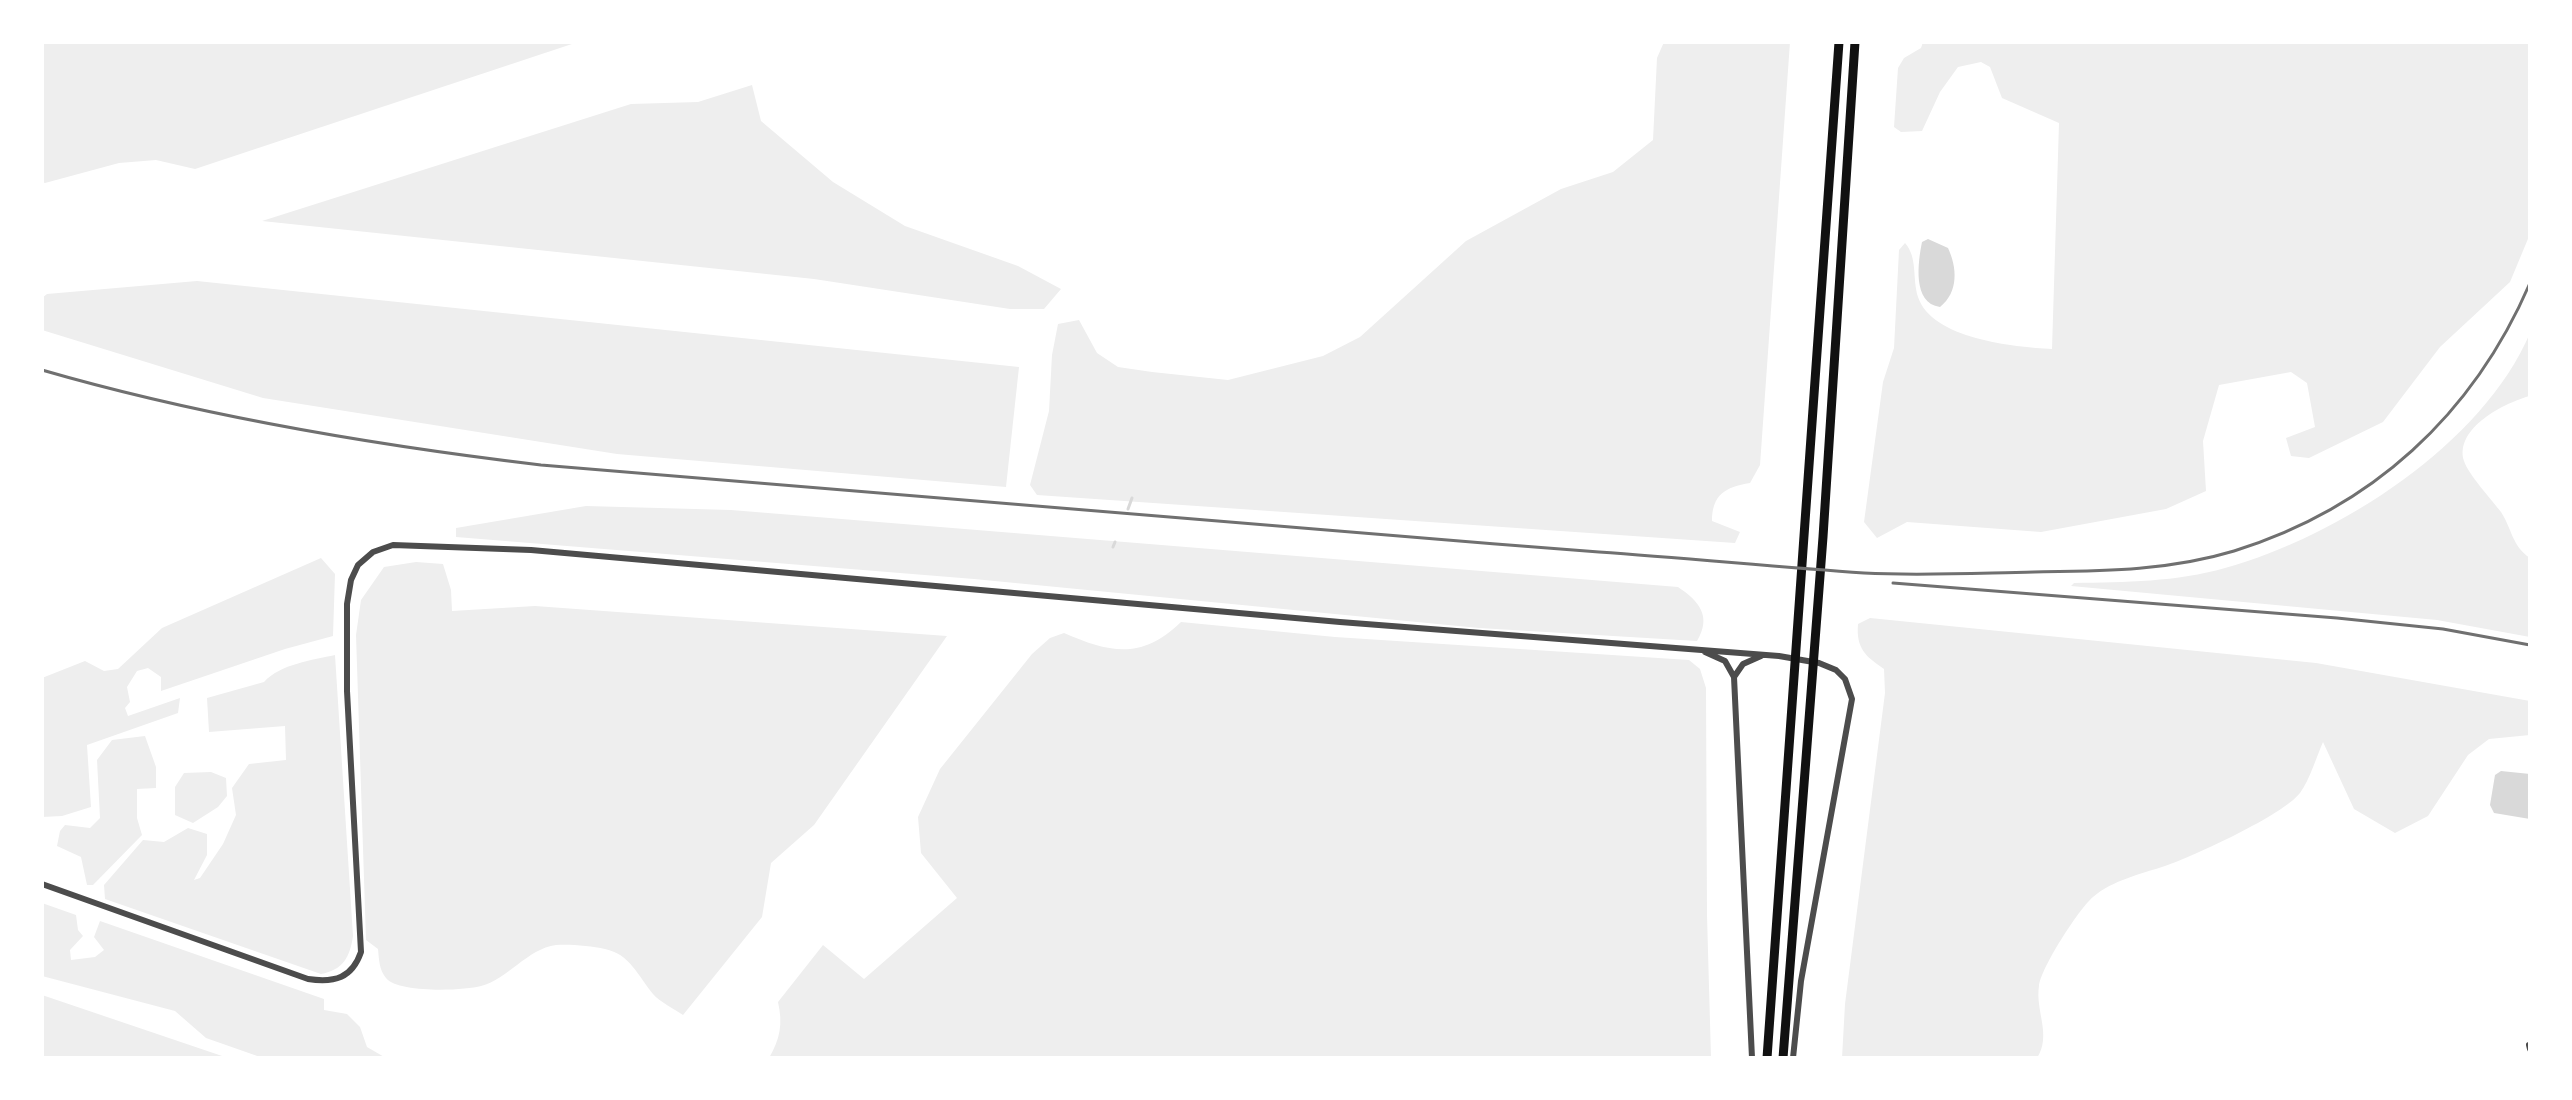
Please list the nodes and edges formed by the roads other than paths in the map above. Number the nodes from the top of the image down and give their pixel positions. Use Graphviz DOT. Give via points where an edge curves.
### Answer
graph roads {
  1 [pos="1839,42"];
  2 [pos="1855,42"];
  3 [pos="1669,647"];
  4 [pos="1779,656"];
  5 [pos="1734,677"];
  6 [pos="42,884"];
  7 [pos="1752,1058"];
  8 [pos="1767,1058"];
  9 [pos="1783,1058"];
  10 [pos="1793,1058"];
  1 -- 8 [label="main road"];
  2 -- 9 [label="main road"];
  3 -- 4 [label="street"];
  3 -- 5 [label="street" via="1719,656"];
  3 -- 6 [label="street" via="547,551 393,545 365,557 348,591 346,682 361,952 355,967 333,981 308,979"];
  4 -- 5 [label="street" via="1748,660"];
  4 -- 10 [label="street" via="1836,670 1852,699 1801,981"];
  5 -- 7 [label="street"];
}
